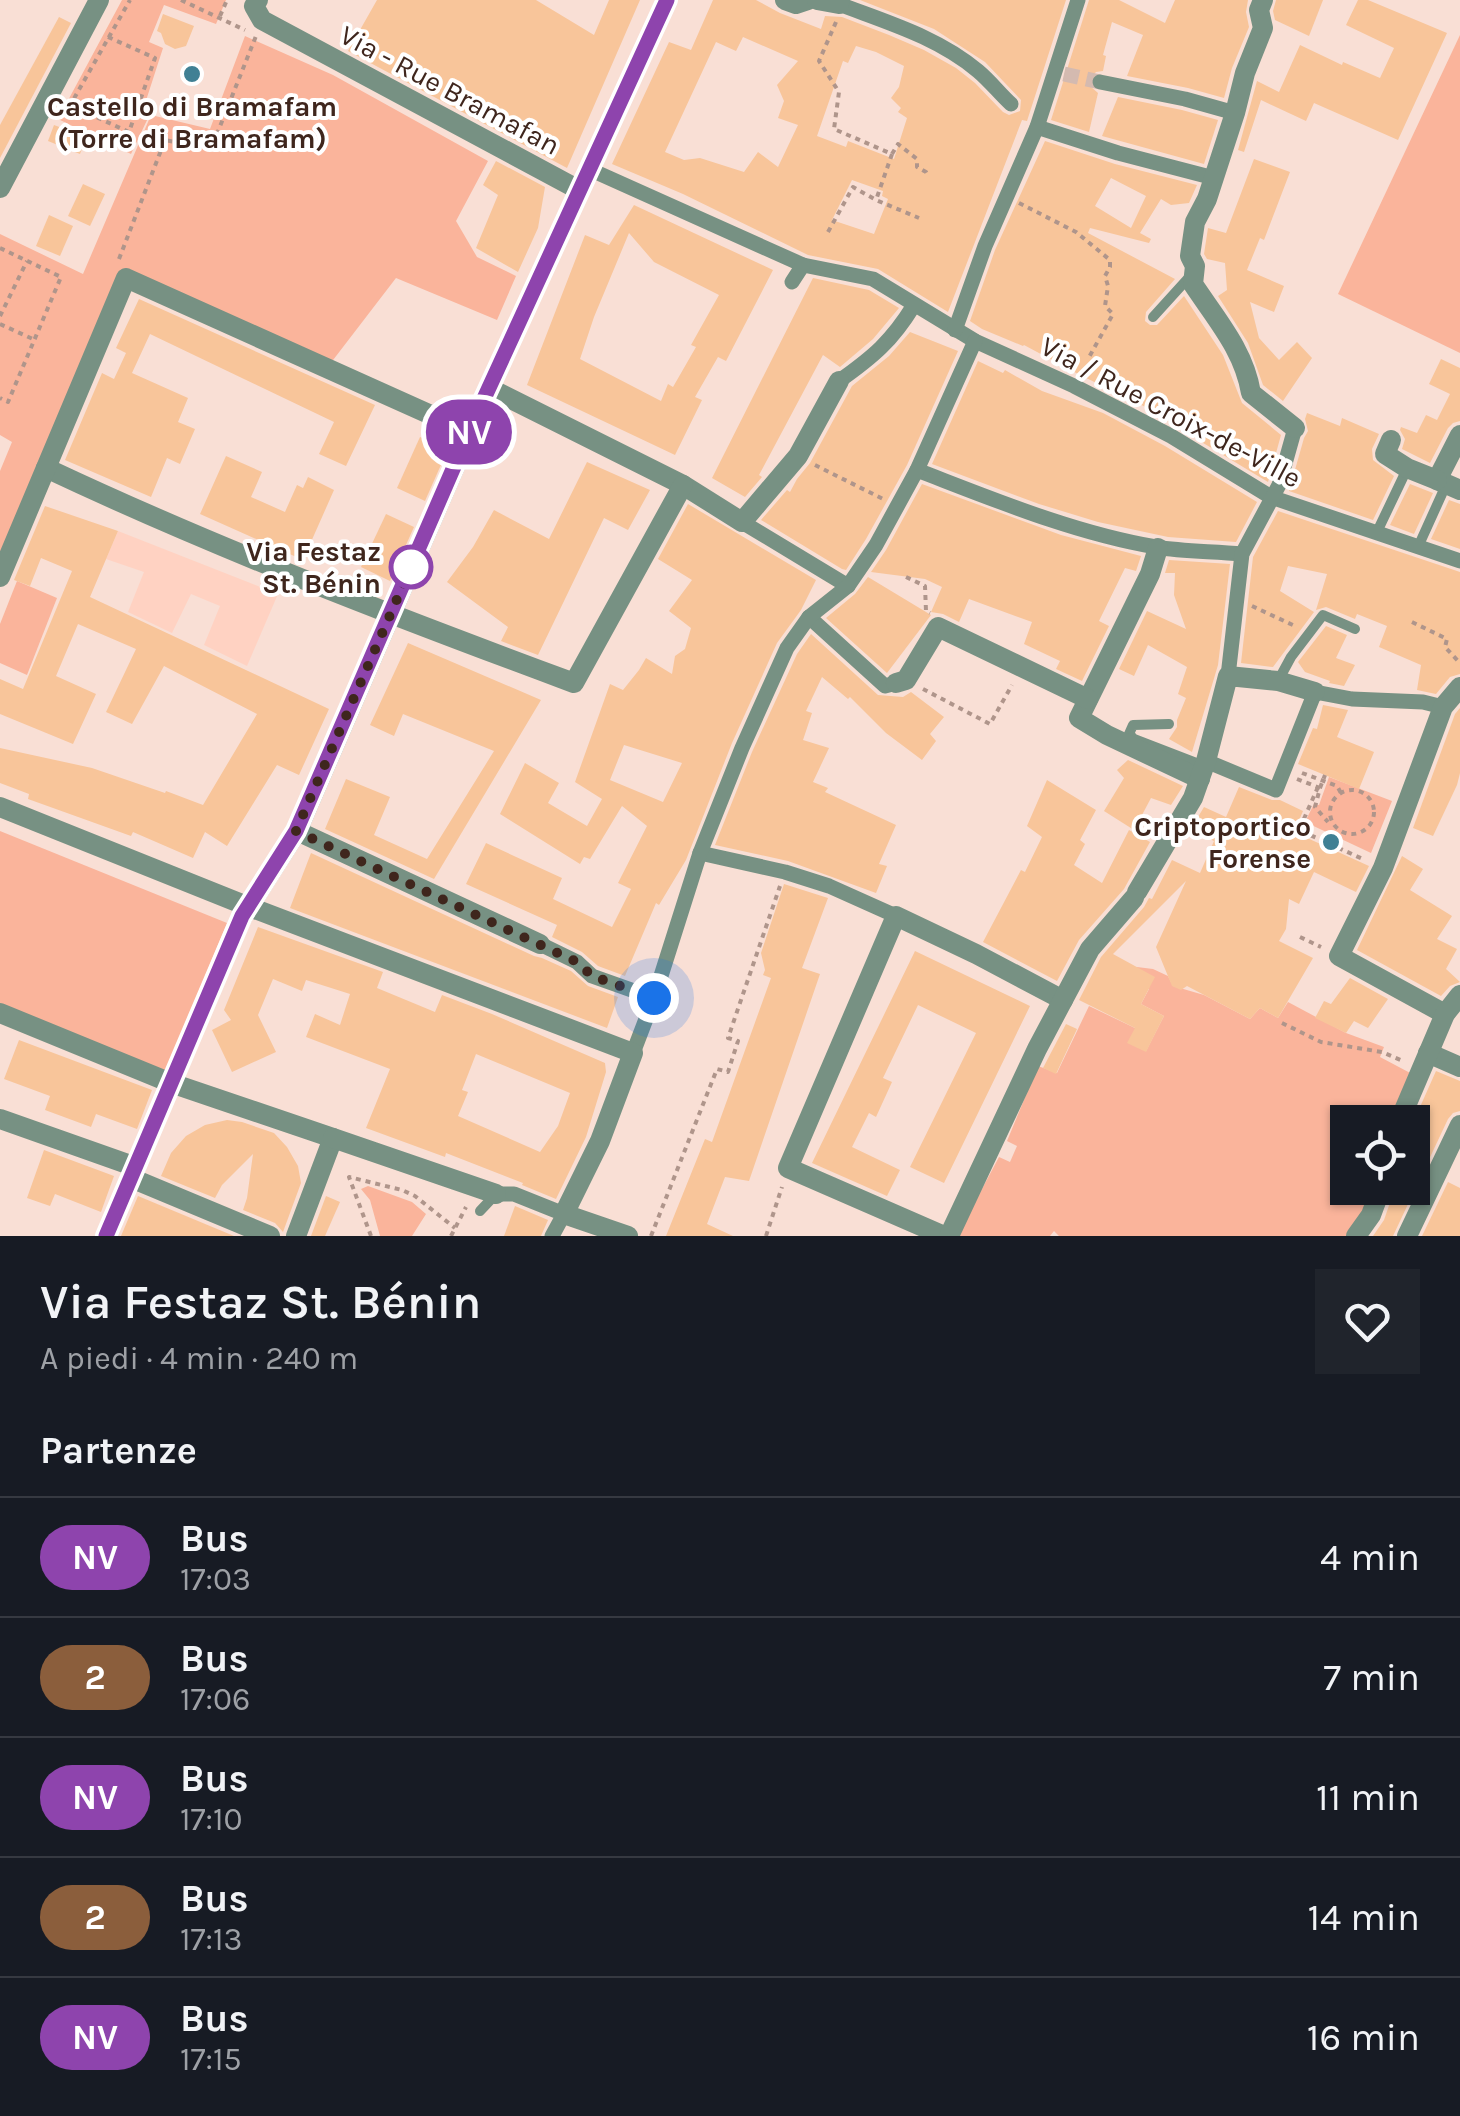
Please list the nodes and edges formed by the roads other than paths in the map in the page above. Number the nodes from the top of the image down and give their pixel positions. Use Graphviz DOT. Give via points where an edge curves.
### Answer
graph roads {
  1 [pos="100,0"];
  2 [pos="667,0"];
  3 [pos="786,0"];
  4 [pos="808,0"];
  5 [pos="817,0"];
  6 [pos="1078,0"];
  7 [pos="1262,0"];
  8 [pos="840,3"];
  9 [pos="260,10"];
  10 [pos="1100,82"];
  11 [pos="1235,113"];
  12 [pos="1029,114"];
  13 [pos="588,169"];
  14 [pos="1214,178"];
  15 [pos="0,188"];
  16 [pos="580,190"];
  17 [pos="803,266"];
  18 [pos="1192,274"];
  19 [pos="792,282"];
  20 [pos="914,305"];
  21 [pos="1153,317"];
  22 [pos="954,330"];
  23 [pos="975,340"];
  24 [pos="839,381"];
  25 [pos="489,388"];
  26 [pos="1295,428"];
  27 [pos="469,432"];
  28 [pos="1460,435"];
  29 [pos="1391,440"];
  30 [pos="46,468"];
  31 [pos="1407,468"];
  32 [pos="918,470"];
  33 [pos="1448,484"];
  34 [pos="683,485"];
  35 [pos="1272,497"];
  36 [pos="742,522"];
  37 [pos="1376,534"];
  38 [pos="1418,547"];
  39 [pos="1158,548"];
  40 [pos="1242,554"];
  41 [pos="1460,561"];
  42 [pos="0,577"];
  43 [pos="848,586"];
  44 [pos="392,614"];
  45 [pos="809,617"];
  46 [pos="1356,629"];
  47 [pos="1228,676"];
  48 [pos="901,682"];
  49 [pos="1278,682"];
  50 [pos="1460,688"];
  51 [pos="1315,692"];
  52 [pos="1088,699"];
  53 [pos="1443,707"];
  54 [pos="1169,724"];
  55 [pos="1203,769"];
  56 [pos="0,807"];
  57 [pos="296,831"];
  58 [pos="700,853"];
  59 [pos="247,906"];
  60 [pos="896,916"];
  61 [pos="540,944"];
  62 [pos="1460,995"];
  63 [pos="654,998"];
  64 [pos="1063,1000"];
  65 [pos="0,1013"];
  66 [pos="1444,1014"];
  67 [pos="633,1053"];
  68 [pos="1424,1061"];
  69 [pos="1460,1067"];
  70 [pos="172,1083"];
  71 [pos="1406,1105"];
  72 [pos="0,1118"];
  73 [pos="1460,1125"];
  74 [pos="333,1138"];
  75 [pos="1454,1149"];
  76 [pos="134,1172"];
  77 [pos="496,1194"];
  78 [pos="1375,1205"];
  79 [pos="480,1211"];
  80 [pos="564,1214"];
  81 [pos="106,1236"];
  82 [pos="270,1236"];
  83 [pos="296,1236"];
  84 [pos="552,1236"];
  85 [pos="628,1236"];
  86 [pos="946,1236"];
  87 [pos="1356,1236"];
  88 [pos="1407,1236"];
  1 -- 15 [label="street"];
  2 -- 13 [label="street"];
  3 -- 4 [label="street"];
  5 -- 8 [label="street"];
  6 -- 12 [label="street" via="1060,73"];
  7 -- 11 [label="street" via="1263,28"];
  8 -- 12 [label="street" via="946,50"];
  9 -- 16 [label="street, Via - Rue Bramafan"];
  10 -- 11 [label="street"];
  11 -- 14 [label="street"];
  12 -- 14 [label="street" via="1118,153"];
  12 -- 22 [label="street" via="1006,197"];
  13 -- 16 [label="street"];
  13 -- 17 [label="street, Via / Rue Croix-de-Ville"];
  14 -- 18 [label="street" via="1195,222"];
  16 -- 25 [label="street"];
  17 -- 19 [label="street"];
  17 -- 20 [label="street, Via / Rue Croix-de-Ville" via="873,280"];
  18 -- 21 [label="lane"];
  18 -- 26 [label="street" via="1248,372 1251,392"];
  20 -- 22 [label="street, Via / Rue Croix-de-Ville"];
  20 -- 24 [label="street" via="875,356"];
  22 -- 23 [label="street, Via / Rue Croix-de-Ville"];
  23 -- 32 [label="street"];
  23 -- 35 [label="street, Via / Rue Croix-de-Ville" via="1171,436"];
  24 -- 36 [label="street" via="798,456"];
  25 -- 27 [label="street"];
  25 -- 34 [label="street"];
  26 -- 35 [label="street"];
  27 -- 30 [label="street" via="121,272"];
  27 -- 44 [label="street"];
  28 -- 33 [label="street"];
  29 -- 31 [label="street" via="1385,454"];
  30 -- 42 [label="street"];
  30 -- 44 [label="street"];
  31 -- 33 [label="street"];
  31 -- 37 [label="lane"];
  32 -- 39 [label="street" via="1072,526"];
  32 -- 43 [label="street"];
  33 -- 38 [label="lane"];
  34 -- 36 [label="street"];
  34 -- 44 [label="street" via="574,682"];
  35 -- 37 [label="street, Via / Rue Croix-de-Ville"];
  35 -- 40 [label="street"];
  36 -- 43 [label="street"];
  37 -- 38 [label="street, Via / Rue Croix-de-Ville"];
  38 -- 41 [label="street, Via / Rue Croix-de-Ville"];
  39 -- 40 [label="street"];
  39 -- 52 [label="street"];
  40 -- 47 [label="street"];
  43 -- 45 [label="street"];
  44 -- 57 [label="street"];
  45 -- 48 [label="street" via="884,686"];
  45 -- 58 [label="street" via="786,648"];
  46 -- 49 [label="lane" via="1323,615"];
  47 -- 49 [label="street"];
  47 -- 55 [label="street"];
  48 -- 52 [label="street" via="938,627"];
  49 -- 51 [label="street"];
  50 -- 53 [label="street"];
  51 -- 53 [label="street"];
  51 -- 55 [label="street" via="1291,772 1276,790"];
  52 -- 55 [label="street" via="1079,718 1107,735"];
  53 -- 66 [label="street" via="1383,868 1339,956"];
  54 -- 55 [label="lane" via="1133,725 1129,734"];
  55 -- 64 [label="street" via="1182,819 1135,895 1090,949"];
  56 -- 59 [label="street"];
  57 -- 59 [label="street"];
  57 -- 61 [label="street"];
  58 -- 60 [label="street" via="829,886"];
  58 -- 63 [label="street"];
  59 -- 67 [label="street"];
  59 -- 70 [label="street"];
  60 -- 64 [label="street"];
  60 -- 86 [label="street" via="788,1168"];
  61 -- 63 [label="street" via="592,976"];
  62 -- 66 [label="street"];
  63 -- 67 [label="street"];
  64 -- 86 [label="street"];
  65 -- 70 [label="street"];
  66 -- 68 [label="street"];
  67 -- 80 [label="street"];
  68 -- 69 [label="street"];
  68 -- 71 [label="street"];
  70 -- 74 [label="street"];
  70 -- 76 [label="street"];
  72 -- 76 [label="street"];
  73 -- 75 [label="street"];
  74 -- 77 [label="street"];
  74 -- 83 [label="street"];
  75 -- 88 [label="street"];
  76 -- 81 [label="street"];
  76 -- 82 [label="street"];
  77 -- 79 [label="lane"];
  77 -- 80 [label="street" via="514,1194"];
  78 -- 87 [label="street"];
  80 -- 84 [label="street"];
  80 -- 85 [label="street"];
}
